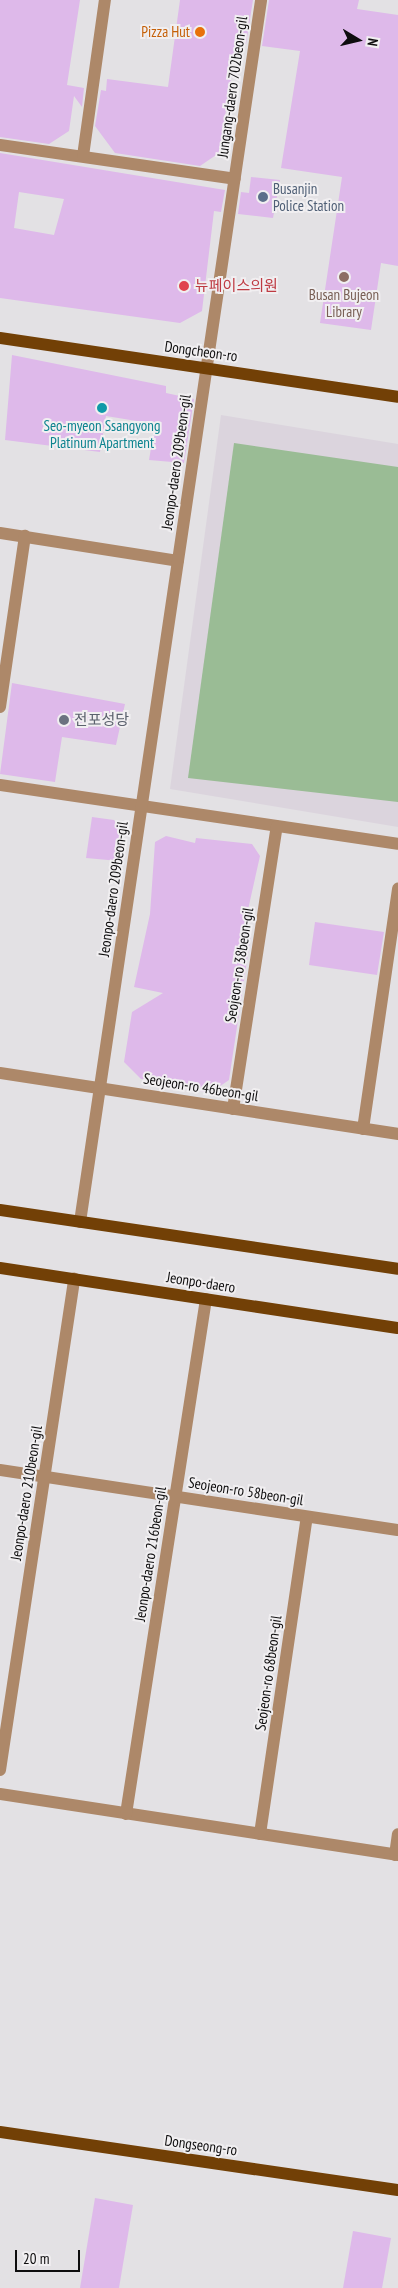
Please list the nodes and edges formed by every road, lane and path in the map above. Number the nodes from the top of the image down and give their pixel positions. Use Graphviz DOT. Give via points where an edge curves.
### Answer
graph roads {
  1 [pos="105,0"];
  2 [pos="261,0"];
  3 [pos="0,145"];
  4 [pos="82,156"];
  5 [pos="235,179"];
  6 [pos="0,338"];
  7 [pos="206,368"];
  8 [pos="398,397"];
  9 [pos="0,532"];
  10 [pos="24,536"];
  11 [pos="178,561"];
  12 [pos="0,707"];
  13 [pos="0,785"];
  14 [pos="142,806"];
  15 [pos="277,826"];
  16 [pos="398,844"];
  17 [pos="398,889"];
  18 [pos="0,1073"];
  19 [pos="100,1088"];
  20 [pos="233,1109"];
  21 [pos="363,1129"];
  22 [pos="398,1134"];
  23 [pos="0,1210"];
  24 [pos="80,1222"];
  25 [pos="0,1268"];
  26 [pos="398,1269"];
  27 [pos="74,1279"];
  28 [pos="206,1299"];
  29 [pos="398,1328"];
  30 [pos="0,1470"];
  31 [pos="44,1477"];
  32 [pos="175,1497"];
  33 [pos="307,1517"];
  34 [pos="398,1530"];
  35 [pos="0,1770"];
  36 [pos="0,1794"];
  37 [pos="126,1814"];
  38 [pos="260,1834"];
  39 [pos="398,1834"];
  40 [pos="396,1855"];
  41 [pos="0,2132"];
  42 [pos="398,2190"];
  1 -- 4 [label="street"];
  2 -- 5 [label="street, Jungang-daero 702beon-gil"];
  3 -- 4 [label="street, Jungang-daero 702beon-gil"];
  4 -- 5 [label="street, Jungang-daero 702beon-gil"];
  5 -- 7 [label="street, Jungang-daero 702beon-gil"];
  6 -- 7 [label="main road, Dongcheon-ro"];
  7 -- 8 [label="main road, Dongcheon-ro"];
  7 -- 11 [label="street, Jeonpo-daero 209beon-gil"];
  9 -- 10 [label="street"];
  10 -- 11 [label="street"];
  10 -- 12 [label="street"];
  11 -- 14 [label="street, Jeonpo-daero 209beon-gil"];
  13 -- 14 [label="street"];
  14 -- 15 [label="street"];
  14 -- 19 [label="street, Jeonpo-daero 209beon-gil"];
  15 -- 16 [label="street"];
  15 -- 20 [label="street, Seojeon-ro 38beon-gil"];
  17 -- 21 [label="street"];
  18 -- 19 [label="street, Seojeon-ro 46beon-gil"];
  19 -- 20 [label="street, Seojeon-ro 46beon-gil"];
  19 -- 24 [label="street, Jeonpo-daero 209beon-gil"];
  20 -- 21 [label="street, Seojeon-ro 46beon-gil"];
  21 -- 22 [label="street, Seojeon-ro 46beon-gil"];
  23 -- 24 [label="main road"];
  24 -- 26 [label="main road"];
  25 -- 27 [label="main road, Jeonpo-daero"];
  27 -- 28 [label="main road, Jeonpo-daero"];
  27 -- 31 [label="street, Jeonpo-daero 210beon-gil"];
  28 -- 29 [label="main road, Jeonpo-daero"];
  28 -- 32 [label="street, Jeonpo-daero 216beon-gil"];
  30 -- 31 [label="street, Seojeon-ro 58beon-gil"];
  31 -- 32 [label="street, Seojeon-ro 58beon-gil"];
  31 -- 35 [label="street, Jeonpo-daero 210beon-gil"];
  32 -- 33 [label="street, Seojeon-ro 58beon-gil"];
  32 -- 37 [label="street, Jeonpo-daero 216beon-gil"];
  33 -- 34 [label="street, Seojeon-ro 58beon-gil"];
  33 -- 38 [label="street, Seojeon-ro 68beon-gil"];
  36 -- 37 [label="street"];
  37 -- 38 [label="street"];
  38 -- 40 [label="street"];
  39 -- 40 [label="street"];
  41 -- 42 [label="main road, Dongseong-ro"];
}
